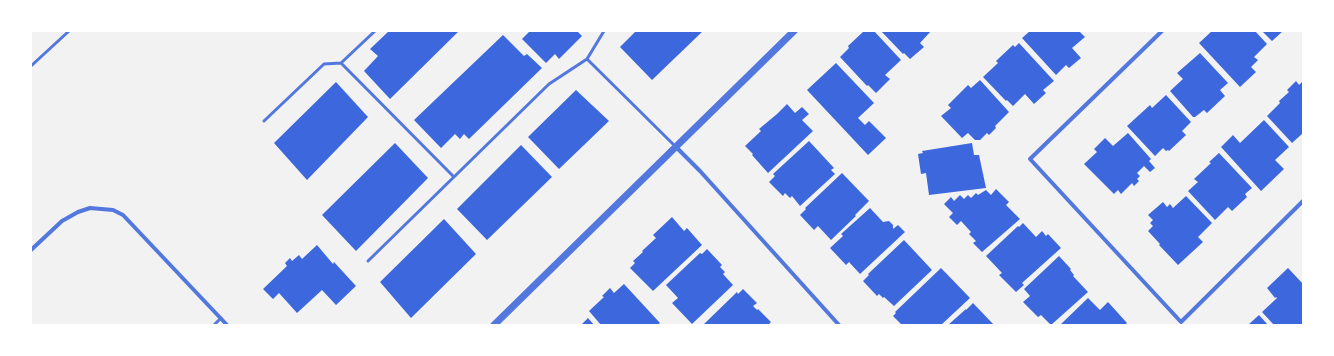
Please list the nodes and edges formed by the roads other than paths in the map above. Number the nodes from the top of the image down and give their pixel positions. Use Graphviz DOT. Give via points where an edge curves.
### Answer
graph roads {
  1 [pos="69,31"];
  2 [pos="375,31"];
  3 [pos="604,31"];
  4 [pos="794,31"];
  5 [pos="1162,31"];
  6 [pos="587,59"];
  7 [pos="341,63"];
  8 [pos="31,66"];
  9 [pos="264,121"];
  10 [pos="676,147"];
  11 [pos="454,177"];
  12 [pos="1303,201"];
  13 [pos="31,250"];
  14 [pos="368,261"];
  15 [pos="221,318"];
  16 [pos="214,325"];
  17 [pos="227,325"];
  18 [pos="494,325"];
  19 [pos="839,325"];
  1 -- 8 [label="lane"];
  2 -- 7 [label="lane"];
  3 -- 6 [label="lane"];
  4 -- 10 [label="street"];
  5 -- 12 [label="street" via="1030,159 1181,322"];
  6 -- 10 [label="lane"];
  6 -- 11 [label="lane" via="549,84"];
  7 -- 9 [label="lane" via="324,64"];
  7 -- 11 [label="lane"];
  10 -- 18 [label="street"];
  10 -- 19 [label="street"];
  11 -- 14 [label="lane"];
  13 -- 15 [label="street" via="62,221 78,212 90,208 113,210 123,214"];
  15 -- 16 [label="lane"];
  15 -- 17 [label="street"];
}
